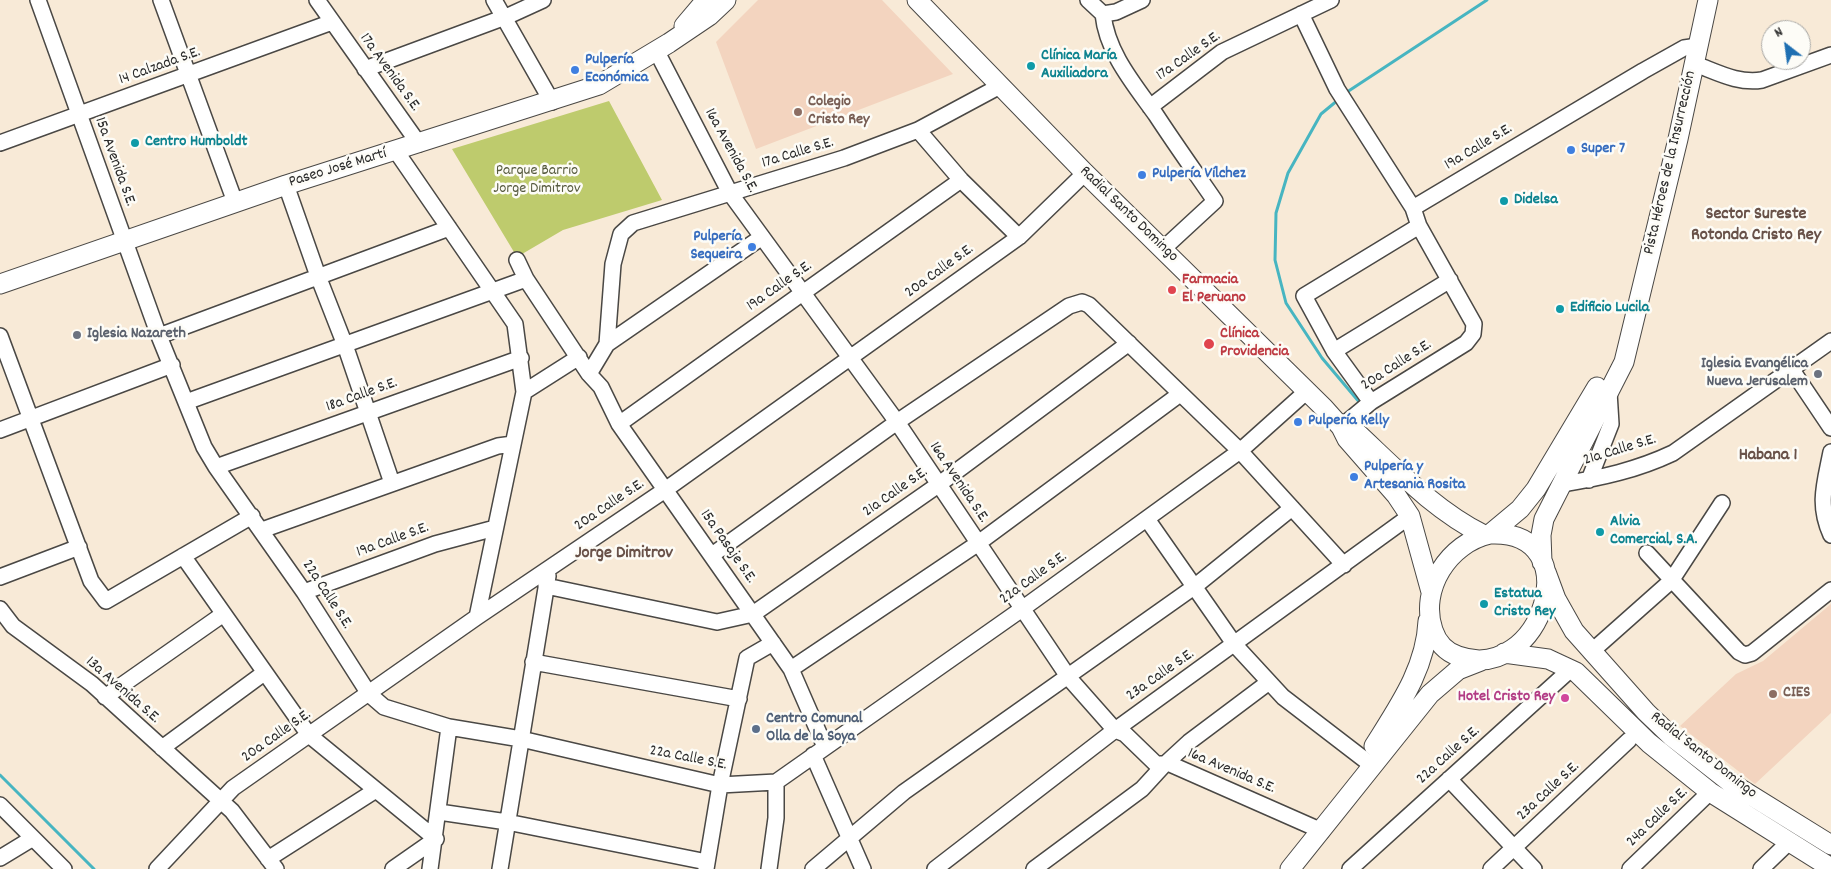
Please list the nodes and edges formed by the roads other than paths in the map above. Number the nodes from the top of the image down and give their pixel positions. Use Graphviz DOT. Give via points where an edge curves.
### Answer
graph roads {
  1 [pos="38,0"];
  2 [pos="161,0"];
  3 [pos="318,0"];
  4 [pos="494,0"];
  5 [pos="543,0"];
  6 [pos="726,0"];
  7 [pos="916,0"];
  8 [pos="1088,0"];
  9 [pos="1142,0"];
  10 [pos="1330,0"];
  11 [pos="1708,0"];
  12 [pos="699,2"];
  13 [pos="1103,14"];
  14 [pos="1301,14"];
  15 [pos="503,18"];
  16 [pos="332,22"];
  17 [pos="663,47"];
  18 [pos="1697,55"];
  19 [pos="1831,55"];
  20 [pos="365,69"];
  21 [pos="188,76"];
  22 [pos="1000,86"];
  23 [pos="552,102"];
  24 [pos="1150,107"];
  25 [pos="78,115"];
  26 [pos="918,130"];
  27 [pos="1,137"];
  28 [pos="419,144"];
  29 [pos="396,151"];
  30 [pos="1085,173"];
  31 [pos="961,180"];
  32 [pos="286,185"];
  33 [pos="730,193"];
  34 [pos="235,202"];
  35 [pos="1413,208"];
  36 [pos="1419,226"];
  37 [pos="449,228"];
  38 [pos="762,236"];
  39 [pos="1019,237"];
  40 [pos="124,242"];
  41 [pos="1163,249"];
  42 [pos="518,260"];
  43 [pos="318,276"];
  44 [pos="526,279"];
  45 [pos="1450,280"];
  46 [pos="0,284"];
  47 [pos="492,291"];
  48 [pos="802,293"];
  49 [pos="1632,325"];
  50 [pos="0,336"];
  51 [pos="159,336"];
  52 [pos="1831,341"];
  53 [pos="1129,343"];
  54 [pos="607,344"];
  55 [pos="345,345"];
  56 [pos="1334,351"];
  57 [pos="579,357"];
  58 [pos="521,358"];
  59 [pos="850,358"];
  60 [pos="172,365"];
  61 [pos="1792,370"];
  62 [pos="589,374"];
  63 [pos="1307,390"];
  64 [pos="524,392"];
  65 [pos="1609,392"];
  66 [pos="1180,394"];
  67 [pos="186,402"];
  68 [pos="1371,402"];
  69 [pos="367,413"];
  70 [pos="31,419"];
  71 [pos="897,422"];
  72 [pos="619,424"];
  73 [pos="1341,427"];
  74 [pos="1831,428"];
  75 [pos="0,430"];
  76 [pos="513,444"];
  77 [pos="1240,452"];
  78 [pos="1831,452"];
  79 [pos="216,467"];
  80 [pos="1589,480"];
  81 [pos="392,483"];
  82 [pos="1562,484"];
  83 [pos="938,485"];
  84 [pos="665,490"];
  85 [pos="1722,503"];
  86 [pos="1292,508"];
  87 [pos="252,516"];
  88 [pos="1410,516"];
  89 [pos="1147,519"];
  90 [pos="496,528"];
  91 [pos="262,530"];
  92 [pos="1487,534"];
  93 [pos="1831,535"];
  94 [pos="977,544"];
  95 [pos="79,547"];
  96 [pos="1647,553"];
  97 [pos="712,555"];
  98 [pos="183,556"];
  99 [pos="1344,565"];
  100 [pos="549,567"];
  101 [pos="1544,567"];
  102 [pos="0,577"];
  103 [pos="1671,581"];
  104 [pos="546,586"];
  105 [pos="1194,587"];
  106 [pos="1831,590"];
  107 [pos="304,592"];
  108 [pos="1430,600"];
  109 [pos="0,609"];
  110 [pos="1022,609"];
  111 [pos="754,614"];
  112 [pos="222,615"];
  113 [pos="477,617"];
  114 [pos="773,643"];
  115 [pos="1235,645"];
  116 [pos="1590,652"];
  117 [pos="1498,655"];
  118 [pos="533,662"];
  119 [pos="791,669"];
  120 [pos="1571,669"];
  121 [pos="264,673"];
  122 [pos="1069,678"];
  123 [pos="1269,682"];
  124 [pos="369,694"];
  125 [pos="105,697"];
  126 [pos="738,699"];
  127 [pos="450,727"];
  128 [pos="1115,730"];
  129 [pos="309,735"];
  130 [pos="521,739"];
  131 [pos="1629,740"];
  132 [pos="162,748"];
  133 [pos="819,751"];
  134 [pos="1365,760"];
  135 [pos="1164,765"];
  136 [pos="1448,779"];
  137 [pos="776,782"];
  138 [pos="720,785"];
  139 [pos="376,790"];
  140 [pos="1710,792"];
  141 [pos="221,802"];
  142 [pos="0,805"];
  143 [pos="439,812"];
  144 [pos="507,822"];
  145 [pos="1327,825"];
  146 [pos="850,836"];
  147 [pos="33,838"];
  148 [pos="436,839"];
  149 [pos="1790,841"];
  150 [pos="1831,845"];
  151 [pos="1514,848"];
  152 [pos="0,858"];
  153 [pos="272,864"];
  154 [pos="709,867"];
  155 [pos="1352,868"];
  156 [pos="1831,868"];
  157 [pos="64,869"];
  158 [pos="157,869"];
  159 [pos="393,869"];
  160 [pos="430,869"];
  161 [pos="500,869"];
  162 [pos="770,869"];
  163 [pos="813,869"];
  164 [pos="863,869"];
  165 [pos="936,869"];
  166 [pos="1034,869"];
  167 [pos="1290,869"];
  168 [pos="1491,869"];
  169 [pos="1534,869"];
  170 [pos="1630,869"];
  171 [pos="1761,869"];
  1 -- 25 [label="street, 15a Avenida S.E."];
  2 -- 21 [label="street"];
  3 -- 16 [label="street, 17a Avenida S.E."];
  4 -- 15 [label="street"];
  5 -- 15 [label="street"];
  6 -- 17 [label="main road, Paseo José Martí" via="709,16"];
  7 -- 22 [label="main road, Radial Santo Domingo"];
  8 -- 13 [label="street"];
  9 -- 13 [label="street" via="1116,12"];
  10 -- 14 [label="street, 17a Calle S.E."];
  11 -- 18 [label="main road, Pista Héroes de la Insurrección"];
  12 -- 17 [label="main road, Paseo José Martí"];
  13 -- 24 [label="street" via="1104,30 1130,82"];
  14 -- 24 [label="street, 17a Calle S.E." via="1222,52"];
  14 -- 35 [label="street" via="1346,103"];
  15 -- 20 [label="street"];
  15 -- 23 [label="street"];
  16 -- 20 [label="street, 17a Avenida S.E."];
  16 -- 21 [label="street, 14 Calzada S.E."];
  17 -- 23 [label="main road, Paseo José Martí" via="599,86"];
  17 -- 33 [label="street, 16a Avenida S.E."];
  18 -- 19 [label="street" via="1740,80 1751,82"];
  18 -- 35 [label="street, 19a Calle S.E." via="1684,48"];
  18 -- 49 [label="main road, Pista Héroes de la Insurrección"];
  20 -- 28 [label="street, 17a Avenida S.E."];
  21 -- 25 [label="street, 14 Calzada S.E."];
  21 -- 34 [label="street"];
  22 -- 26 [label="street, 17a Calle S.E."];
  22 -- 30 [label="main road, Radial Santo Domingo"];
  23 -- 28 [label="main road, Paseo José Martí"];
  24 -- 41 [label="street" via="1215,201"];
  25 -- 27 [label="street, 14 Calzada S.E."];
  25 -- 40 [label="street, 15a Avenida S.E."];
  26 -- 31 [label="street"];
  26 -- 33 [label="street, 17a Calle S.E." via="844,158"];
  28 -- 29 [label="main road, Paseo José Martí"];
  29 -- 32 [label="main road, Paseo José Martí"];
  29 -- 37 [label="street"];
  30 -- 39 [label="street, 20a Calle S.E."];
  30 -- 41 [label="main road, Radial Santo Domingo"];
  31 -- 39 [label="street"];
  31 -- 48 [label="street, 19a Calle S.E."];
  32 -- 34 [label="main road, Paseo José Martí"];
  32 -- 43 [label="street"];
  33 -- 38 [label="street, 16a Avenida S.E."];
  33 -- 54 [label="street, 17a Calle S.E." via="633,222 621,234 613,264"];
  34 -- 40 [label="main road, Paseo José Martí"];
  35 -- 36 [label="street"];
  36 -- 45 [label="street"];
  36 -- 56 [label="street" via="1304,296"];
  37 -- 43 [label="street"];
  37 -- 47 [label="street"];
  38 -- 48 [label="street, 16a Avenida S.E."];
  38 -- 54 [label="street"];
  39 -- 59 [label="street, 20a Calle S.E."];
  40 -- 46 [label="main road, Paseo José Martí"];
  40 -- 51 [label="street, 15a Avenida S.E."];
  41 -- 63 [label="main road, Radial Santo Domingo"];
  42 -- 44 [label="street, 15a Pasaje S.E."];
  43 -- 51 [label="street"];
  43 -- 55 [label="street"];
  44 -- 47 [label="street"];
  44 -- 57 [label="street, 15a Pasaje S.E."];
  45 -- 56 [label="street"];
  45 -- 68 [label="street, 20a Calle S.E." via="1474,324 1473,334 1466,343"];
  47 -- 55 [label="street"];
  47 -- 58 [label="street" via="515,324"];
  48 -- 59 [label="street, 16a Avenida S.E."];
  48 -- 72 [label="street, 19a Calle S.E."];
  49 -- 65 [label="main road, Pista Héroes de la Insurrección" via="1624,362"];
  49 -- 92 [label="main road, Pista Héroes de la Insurrección" via="1544,477 1520,509"];
  50 -- 70 [label="street"];
  51 -- 60 [label="street, 15a Avenida S.E."];
  52 -- 61 [label="street, 21a Calle S.E."];
  53 -- 66 [label="street"];
  53 -- 71 [label="street" via="1089,305 1082,302 1069,306"];
  53 -- 83 [label="street, 21a Calle S.E."];
  54 -- 62 [label="street"];
  55 -- 67 [label="street"];
  55 -- 69 [label="street"];
  56 -- 68 [label="street"];
  57 -- 62 [label="street, 15a Pasaje S.E."];
  57 -- 64 [label="street"];
  58 -- 64 [label="street"];
  58 -- 69 [label="street, 18a Calle S.E."];
  59 -- 71 [label="street, 16a Avenida S.E."];
  59 -- 84 [label="street, 20a Calle S.E."];
  60 -- 67 [label="street, 15a Avenida S.E."];
  60 -- 70 [label="street"];
  61 -- 74 [label="street"];
  61 -- 80 [label="street, 21a Calle S.E." via="1673,453 1647,465"];
  62 -- 72 [label="street, 15a Pasaje S.E." via="601,387"];
  63 -- 73 [label="main road, Radial Santo Domingo"];
  63 -- 77 [label="street, 22a Calle S.E."];
  64 -- 76 [label="street"];
  65 -- 80 [label="street" via="1610,424"];
  65 -- 82 [label="main road, Pista Héroes de la Insurrección"];
  66 -- 77 [label="street"];
  66 -- 94 [label="street"];
  67 -- 79 [label="street, 22a Calle S.E." via="204,447"];
  68 -- 73 [label="street, 20a Calle S.E."];
  69 -- 79 [label="street, 18a Calle S.E."];
  69 -- 81 [label="street"];
  70 -- 75 [label="street"];
  70 -- 95 [label="street"];
  71 -- 83 [label="street, 16a Avenida S.E."];
  71 -- 97 [label="street"];
  72 -- 84 [label="street, 15a Pasaje S.E."];
  73 -- 88 [label="main road, Radial Santo Domingo" via="1347,439"];
  73 -- 92 [label="main road, Radial Santo Domingo" via="1355,431 1425,496 1457,520"];
  76 -- 81 [label="street" via="498,446"];
  76 -- 90 [label="street"];
  77 -- 86 [label="street"];
  77 -- 89 [label="street, 22a Calle S.E."];
  78 -- 93 [label="street" via="1822,512"];
  79 -- 87 [label="street, 22a Calle S.E."];
  80 -- 82 [label="street, 21a Calle S.E."];
  81 -- 91 [label="street"];
  82 -- 101 [label="main road, Pista Héroes de la Insurrección" via="1542,528"];
  83 -- 94 [label="street, 16a Avenida S.E."];
  83 -- 111 [label="street, 21a Calle S.E."];
  84 -- 97 [label="street, 15a Pasaje S.E."];
  84 -- 100 [label="street, 20a Calle S.E."];
  85 -- 103 [label="street"];
  86 -- 99 [label="street"];
  86 -- 105 [label="street"];
  87 -- 91 [label="street, 22a Calle S.E."];
  87 -- 98 [label="street"];
  88 -- 99 [label="street, 23a Calle S.E."];
  88 -- 108 [label="main road, Radial Santo Domingo"];
  89 -- 105 [label="street"];
  89 -- 110 [label="street, 22a Calle S.E."];
  90 -- 107 [label="street, 19a Calle S.E." via="435,544"];
  90 -- 113 [label="street"];
  91 -- 107 [label="street, 22a Calle S.E."];
  92 -- 101 [label="main road" via="1519,537 1532,546"];
  92 -- 108 [label="main road" via="1467,543 1450,558 1440,571"];
  94 -- 110 [label="street, 16a Avenida S.E."];
  94 -- 119 [label="street"];
  95 -- 98 [label="street" via="92,581 106,601"];
  95 -- 102 [label="street"];
  96 -- 103 [label="street"];
  97 -- 111 [label="street, 15a Pasaje S.E."];
  98 -- 112 [label="street"];
  99 -- 115 [label="street, 23a Calle S.E."];
  100 -- 104 [label="street"];
  100 -- 113 [label="street, 20a Calle S.E."];
  101 -- 116 [label="main road, Radial Santo Domingo" via="1562,613"];
  101 -- 117 [label="main road" via="1547,594 1538,619 1523,640"];
  103 -- 106 [label="street" via="1745,655 1752,653"];
  103 -- 116 [label="street"];
  104 -- 111 [label="street" via="717,622"];
  104 -- 118 [label="street"];
  105 -- 115 [label="street"];
  105 -- 122 [label="street"];
  107 -- 124 [label="street, 22a Calle S.E."];
  108 -- 117 [label="main road" via="1434,634 1446,649 1464,658"];
  108 -- 134 [label="main road" via="1427,641 1418,667"];
  109 -- 125 [label="street, 13a Avenida S.E." via="13,626"];
  110 -- 122 [label="street, 16a Avenida S.E."];
  110 -- 133 [label="street, 22a Calle S.E."];
  111 -- 114 [label="street, 15a Pasaje S.E."];
  112 -- 121 [label="street"];
  112 -- 125 [label="street"];
  113 -- 124 [label="street, 20a Calle S.E."];
  114 -- 119 [label="street, 15a Pasaje S.E."];
  114 -- 126 [label="street" via="747,658"];
  115 -- 123 [label="street"];
  115 -- 128 [label="street, 23a Calle S.E."];
  116 -- 150 [label="main road, Radial Santo Domingo" via="1671,736 1731,782"];
  117 -- 120 [label="main road, Radial Santo Domingo" via="1548,659"];
  117 -- 145 [label="main road" via="1464,666 1440,683 1402,726"];
  118 -- 126 [label="street"];
  118 -- 130 [label="street"];
  119 -- 133 [label="street, 15a Pasaje S.E."];
  120 -- 136 [label="street, 22a Calle S.E."];
  120 -- 140 [label="main road, Radial Santo Domingo" via="1649,744"];
  121 -- 129 [label="street"];
  121 -- 132 [label="street"];
  122 -- 128 [label="street, 16a Avenida S.E."];
  122 -- 146 [label="street" via="904,792"];
  123 -- 134 [label="street" via="1283,697"];
  123 -- 135 [label="street" via="1189,742"];
  124 -- 127 [label="street, 22a Calle S.E." via="384,707"];
  124 -- 129 [label="street, 20a Calle S.E."];
  125 -- 132 [label="street, 13a Avenida S.E."];
  126 -- 138 [label="street"];
  127 -- 130 [label="street, 22a Calle S.E."];
  127 -- 143 [label="street"];
  128 -- 135 [label="street, 16a Avenida S.E." via="1124,734 1156,764"];
  128 -- 165 [label="street, 23a Calle S.E."];
  129 -- 139 [label="street"];
  129 -- 141 [label="street, 20a Calle S.E." via="233,788"];
  130 -- 138 [label="street, 22a Calle S.E."];
  130 -- 144 [label="street"];
  131 -- 151 [label="street, 23a Calle S.E."];
  132 -- 141 [label="street, 13a Avenida S.E."];
  133 -- 137 [label="street, 22a Calle S.E."];
  133 -- 146 [label="street, 15a Pasaje S.E."];
  134 -- 145 [label="main road"];
  135 -- 145 [label="street, 16a Avenida S.E." via="1170,764"];
  135 -- 166 [label="street" via="1142,789"];
  136 -- 151 [label="street"];
  136 -- 155 [label="street, 22a Calle S.E."];
  137 -- 138 [label="street, 22a Calle S.E."];
  137 -- 162 [label="street"];
  138 -- 154 [label="street"];
  139 -- 148 [label="street"];
  139 -- 153 [label="street"];
  140 -- 149 [label="main road, Radial Santo Domingo"];
  140 -- 170 [label="street, 24a Calle S.E."];
  141 -- 153 [label="street, 13a Avenida S.E." via="232,811"];
  141 -- 158 [label="street, 20a Calle S.E."];
  142 -- 147 [label="street"];
  143 -- 144 [label="street"];
  143 -- 148 [label="street"];
  144 -- 154 [label="street"];
  144 -- 161 [label="street"];
  145 -- 167 [label="main road"];
  146 -- 163 [label="street"];
  146 -- 164 [label="street, 15a Pasaje S.E."];
  147 -- 152 [label="street"];
  147 -- 157 [label="street"];
  148 -- 159 [label="street"];
  148 -- 160 [label="street"];
  149 -- 156 [label="main road, Radial Santo Domingo"];
  149 -- 171 [label="street"];
  151 -- 168 [label="street, 23a Calle S.E."];
  151 -- 169 [label="street"];
}
